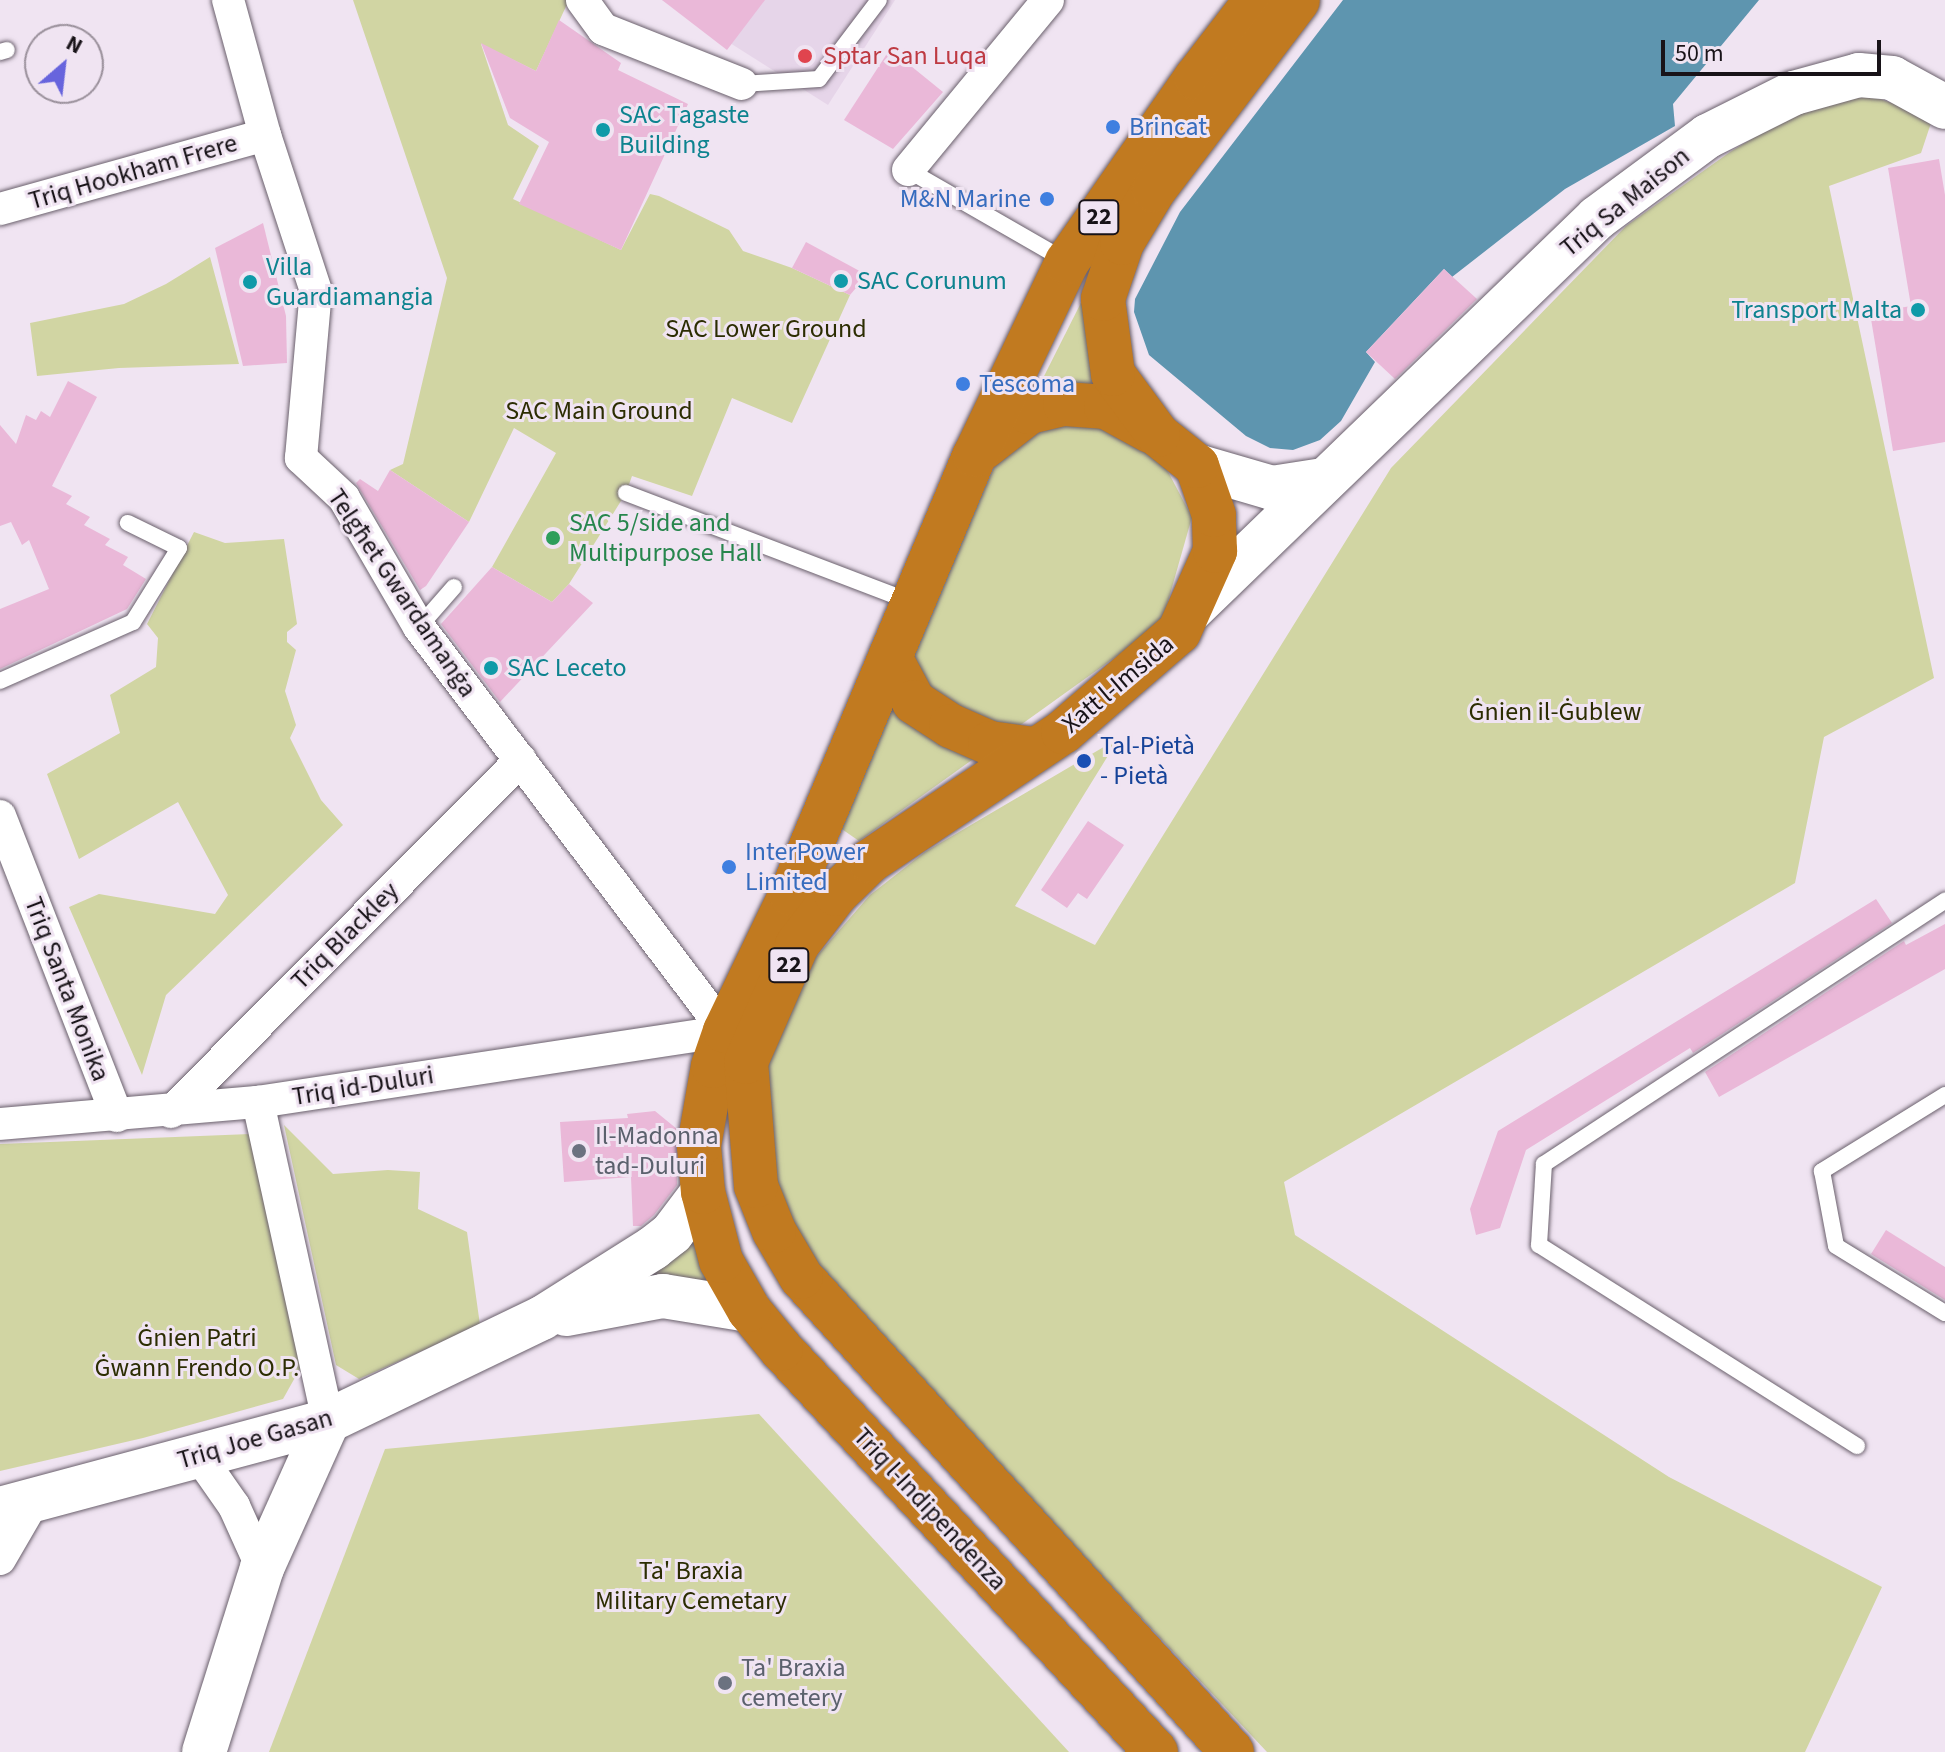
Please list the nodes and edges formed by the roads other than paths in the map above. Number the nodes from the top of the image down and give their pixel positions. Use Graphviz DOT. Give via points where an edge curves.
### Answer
graph roads {
  1 [pos="228,0"];
  2 [pos="582,0"];
  3 [pos="879,0"];
  4 [pos="1048,0"];
  5 [pos="1256,0"];
  6 [pos="1298,0"];
  7 [pos="742,84"];
  8 [pos="1942,101"];
  9 [pos="265,135"];
  10 [pos="908,170"];
  11 [pos="0,209"];
  12 [pos="1067,262"];
  13 [pos="1158,435"];
  14 [pos="975,455"];
  15 [pos="1197,466"];
  16 [pos="1323,480"];
  17 [pos="626,493"];
  18 [pos="128,523"];
  19 [pos="454,587"];
  20 [pos="913,602"];
  21 [pos="1191,610"];
  22 [pos="419,627"];
  23 [pos="890,657"];
  24 [pos="0,681"];
  25 [pos="1034,749"];
  26 [pos="520,760"];
  27 [pos="0,816"];
  28 [pos="1945,901"];
  29 [pos="725,1031"];
  30 [pos="1945,1095"];
  31 [pos="258,1102"];
  32 [pos="171,1112"];
  33 [pos="117,1116"];
  34 [pos="0,1124"];
  35 [pos="703,1192"];
  36 [pos="749,1310"];
  37 [pos="1945,1313"];
  38 [pos="542,1318"];
  39 [pos="328,1421"];
  40 [pos="1857,1446"];
  41 [pos="199,1456"];
  42 [pos="16,1506"];
  43 [pos="0,1559"];
  44 [pos="262,1568"];
  45 [pos="1153,1750"];
  46 [pos="204,1752"];
  47 [pos="1232,1752"];
  1 -- 9 [label="street, Telgħet Gwardamanġa"];
  2 -- 7 [label="street" via="603,29"];
  3 -- 7 [label="lane" via="819,79"];
  4 -- 10 [label="street"];
  5 -- 12 [label="highway, 22"];
  6 -- 13 [label="highway, 22" via="1154,190 1122,243 1103,299 1113,374"];
  8 -- 16 [label="street, Triq Sa Maison" via="1892,78 1859,75 1794,93 1708,136 1597,218"];
  9 -- 11 [label="street, Triq Hookham Frere"];
  9 -- 22 [label="street, Telgħet Gwardamanġa" via="316,291 301,458 344,498"];
  10 -- 12 [label="lane"];
  12 -- 14 [label="highway, 22"];
  13 -- 14 [label="highway" via="1106,407 1065,404 1029,412"];
  13 -- 15 [label="highway, 22"];
  14 -- 20 [label="highway, 22"];
  15 -- 16 [label="street" via="1272,488"];
  15 -- 21 [label="highway, Xatt l-Imsida / 22" via="1214,515 1215,551"];
  16 -- 21 [label="street, Triq Sa Maison"];
  17 -- 20 [label="lane"];
  18 -- 24 [label="lane" via="179,548 133,622"];
  19 -- 22 [label="lane"];
  20 -- 23 [label="highway, 22"];
  21 -- 25 [label="highway, Xatt l-Imsida / 22" via="1179,632 1063,732"];
  22 -- 26 [label="street, Telgħet Gwardamanġa"];
  23 -- 25 [label="highway" via="914,702 951,726 990,743"];
  23 -- 29 [label="highway, 22" via="791,894"];
  25 -- 47 [label="highway, Xatt l-Imsida / 22" via="870,861 836,894 797,945 746,1062 756,1186 801,1277"];
  26 -- 29 [label="street, Telgħet Gwardamanġa"];
  26 -- 32 [label="street, Triq Blackley"];
  27 -- 33 [label="street, Triq Santa Monika"];
  28 -- 40 [label="lane" via="1544,1164 1539,1245"];
  29 -- 31 [label="street, Triq id-Duluri"];
  29 -- 35 [label="highway, 22" via="699,1146"];
  30 -- 37 [label="lane" via="1822,1171 1836,1246"];
  31 -- 32 [label="street, Triq id-Duluri"];
  31 -- 39 [label="street"];
  32 -- 33 [label="street, Triq id-Duluri"];
  33 -- 34 [label="street, Triq id-Duluri"];
  35 -- 36 [label="highway, Triq l-Indipendenza / 22" via="721,1261"];
  35 -- 38 [label="street, Triq Joe Gasan" via="672,1233 653,1248"];
  36 -- 38 [label="street, Triq Joe Gasan" via="663,1296"];
  36 -- 45 [label="highway, Triq l-Indipendenza"];
  38 -- 39 [label="street, Triq Joe Gasan"];
  39 -- 41 [label="street, Triq Joe Gasan"];
  39 -- 44 [label="street"];
  41 -- 42 [label="street, Triq Joe Gasan"];
  41 -- 44 [label="street" via="234,1506"];
  42 -- 43 [label="street"];
  44 -- 46 [label="street"];
}
